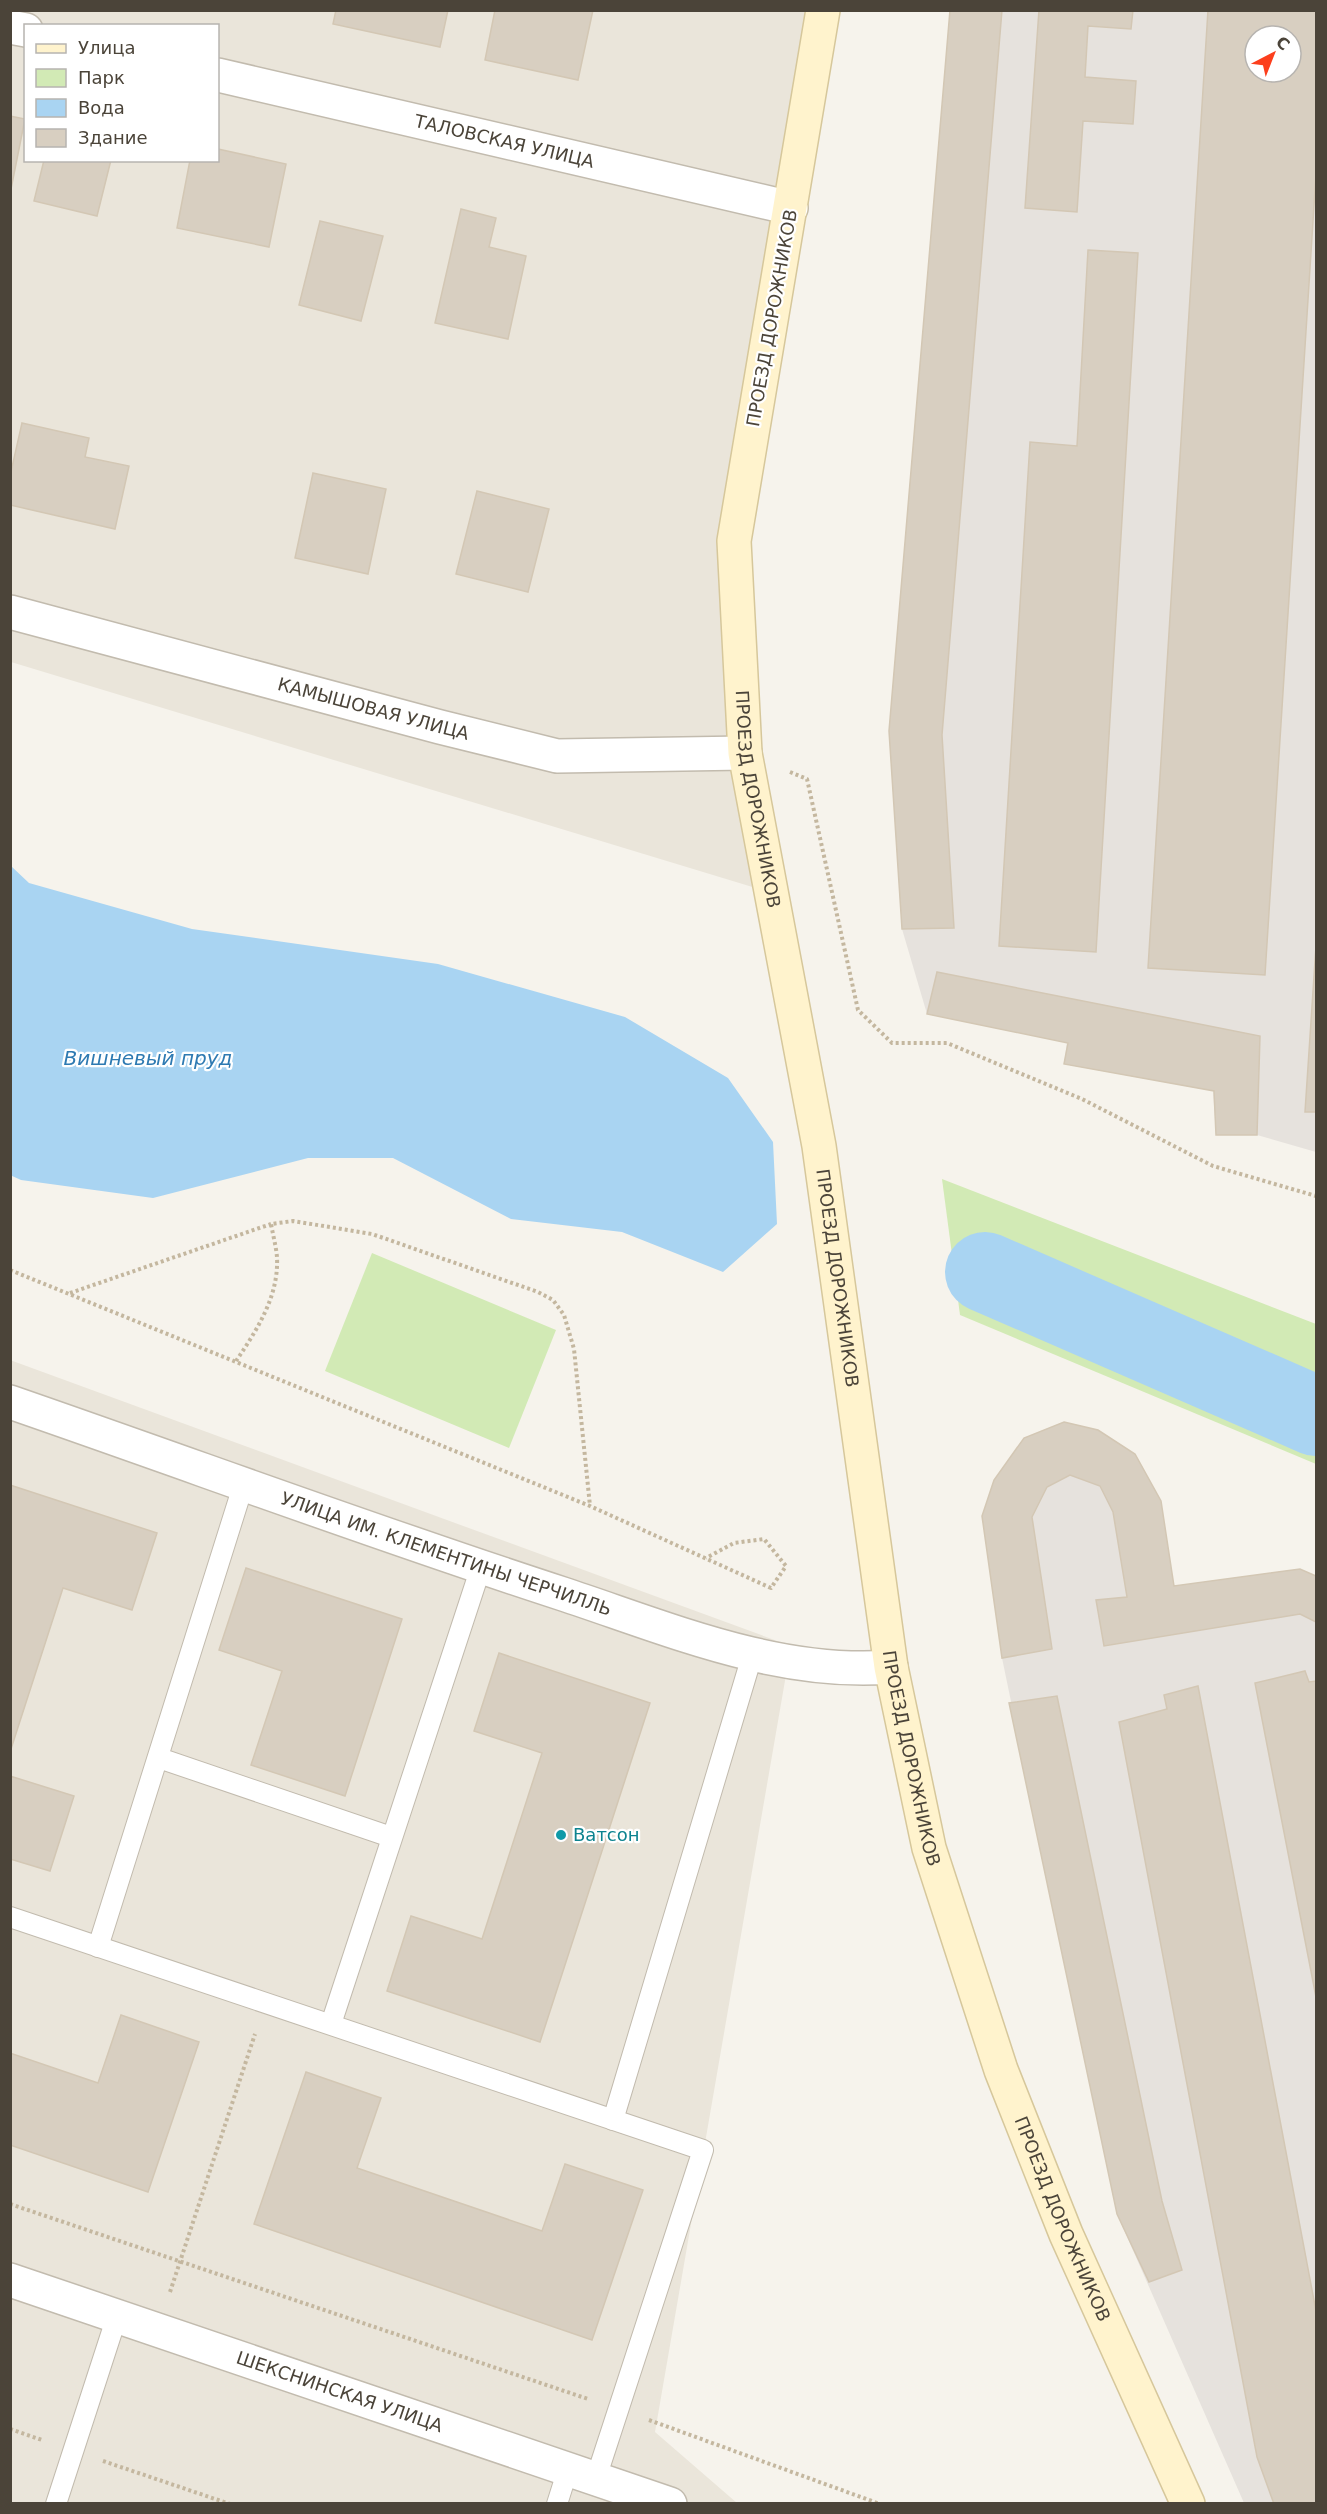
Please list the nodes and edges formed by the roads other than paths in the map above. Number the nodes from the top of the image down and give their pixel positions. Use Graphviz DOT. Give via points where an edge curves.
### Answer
graph roads {
  1 [pos="823,10"];
  2 [pos="219,75"];
  3 [pos="791,208"];
  4 [pos="10,612"];
  5 [pos="745,753"];
  6 [pos="10,1402"];
  7 [pos="244,1484"];
  8 [pos="481,1568"];
  9 [pos="752,1656"];
  10 [pos="891,1667"];
  11 [pos="159,1758"];
  12 [pos="391,1837"];
  13 [pos="10,1917"];
  14 [pos="98,1947"];
  15 [pos="331,2024"];
  16 [pos="613,2120"];
  17 [pos="10,2280"];
  18 [pos="117,2316"];
  19 [pos="582,2474"];
  20 [pos="56,2504"];
  21 [pos="557,2504"];
  22 [pos="670,2504"];
  23 [pos="1188,2504"];
  1 -- 3 [label="main road, ПРОЕЗД ДОРОЖНИКОВ"];
  2 -- 3 [label="street, ТАЛОВСКАЯ УЛИЦА"];
  3 -- 5 [label="main road, ПРОЕЗД ДОРОЖНИКОВ" via="734,541"];
  4 -- 5 [label="street, КАМЫШОВАЯ УЛИЦА" via="557,756"];
  5 -- 10 [label="main road, ПРОЕЗД ДОРОЖНИКОВ" via="819,1146"];
  6 -- 7 [label="street, УЛИЦА ИМ. КЛЕМЕНТИНЫ ЧЕРЧИЛЛЬ"];
  7 -- 8 [label="street, УЛИЦА ИМ. КЛЕМЕНТИНЫ ЧЕРЧИЛЛЬ"];
  7 -- 11 [label="lane"];
  8 -- 9 [label="street, УЛИЦА ИМ. КЛЕМЕНТИНЫ ЧЕРЧИЛЛЬ"];
  8 -- 12 [label="lane"];
  9 -- 10 [label="street, УЛИЦА ИМ. КЛЕМЕНТИНЫ ЧЕРЧИЛЛЬ" via="862,1669"];
  9 -- 16 [label="lane"];
  10 -- 23 [label="main road, ПРОЕЗД ДОРОЖНИКОВ" via="929,1848 1001,2070 1066,2234"];
  11 -- 12 [label="lane"];
  11 -- 14 [label="lane"];
  12 -- 15 [label="lane"];
  13 -- 14 [label="lane"];
  14 -- 15 [label="lane"];
  15 -- 16 [label="lane"];
  16 -- 19 [label="lane" via="703,2150 618,2409"];
  17 -- 18 [label="street, ШЕКСНИНСКАЯ УЛИЦА"];
  18 -- 19 [label="street, ШЕКСНИНСКАЯ УЛИЦА"];
  18 -- 20 [label="lane"];
  19 -- 21 [label="lane"];
  19 -- 22 [label="street, ШЕКСНИНСКАЯ УЛИЦА"];
}
